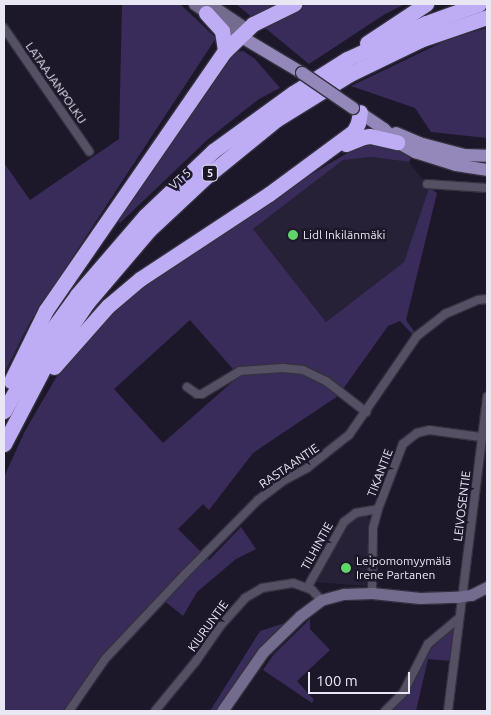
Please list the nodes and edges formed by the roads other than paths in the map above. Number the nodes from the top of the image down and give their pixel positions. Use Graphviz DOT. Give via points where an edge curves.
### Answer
graph roads {
  1 [pos="294,4"];
  2 [pos="426,4"];
  3 [pos="479,4"];
  4 [pos="204,7"];
  5 [pos="487,17"];
  6 [pos="4,28"];
  7 [pos="244,32"];
  8 [pos="225,51"];
  9 [pos="347,59"];
  10 [pos="356,110"];
  11 [pos="384,129"];
  12 [pos="397,142"];
  13 [pos="89,150"];
  14 [pos="487,156"];
  15 [pos="487,170"];
  16 [pos="427,184"];
  17 [pos="487,188"];
  18 [pos="269,194"];
  19 [pos="487,299"];
  20 [pos="187,387"];
  21 [pos="4,396"];
  22 [pos="487,396"];
  23 [pos="4,411"];
  24 [pos="366,412"];
  25 [pos="14,423"];
  26 [pos="482,436"];
  27 [pos="4,444"];
  28 [pos="378,509"];
  29 [pos="487,587"];
  30 [pos="307,588"];
  31 [pos="372,593"];
  32 [pos="462,596"];
  33 [pos="321,600"];
  34 [pos="458,619"];
  35 [pos="70,711"];
  36 [pos="155,711"];
  37 [pos="222,711"];
  38 [pos="385,711"];
  39 [pos="448,711"];
  1 -- 7 [label="highway"];
  2 -- 9 [label="highway"];
  3 -- 9 [label="highway, VT 5 / 5" via="426,23"];
  4 -- 7 [label="street"];
  4 -- 8 [label="highway" via="222,31"];
  5 -- 25 [label="highway, VT 5 / 5" via="420,40 350,74 277,119 206,176 149,230 87,303 48,360"];
  6 -- 13 [label="street, LATAAJANPOLKU"];
  7 -- 8 [label="highway"];
  7 -- 10 [label="main road, bridge"];
  8 -- 21 [label="highway" via="46,310"];
  9 -- 23 [label="highway, VT 5 / 5" via="213,151 145,216 76,295 46,338"];
  10 -- 11 [label="main road"];
  10 -- 18 [label="highway" via="358,123 354,131"];
  11 -- 12 [label="main road"];
  11 -- 14 [label="main road" via="419,143"];
  12 -- 15 [label="main road" via="433,159"];
  12 -- 18 [label="highway" via="370,136 355,139"];
  16 -- 17 [label="street"];
  18 -- 25 [label="highway" via="171,257 108,306 57,363"];
  19 -- 24 [label="street, RASTAANTIE" via="445,314 418,336"];
  20 -- 24 [label="street" via="202,394 240,371 303,370 326,380"];
  22 -- 26 [label="street, LEIVOSENTIE"];
  24 -- 35 [label="street, RASTAANTIE" via="337,446 258,500 105,659"];
  25 -- 27 [label="highway, VT 5 / 5"];
  26 -- 28 [label="street, TIKANTIE" via="430,430 411,436 399,452"];
  26 -- 32 [label="street, LEIVOSENTIE"];
  28 -- 30 [label="street, TILHINTIE" via="356,513 344,522"];
  28 -- 31 [label="street, TIKANTIE" via="373,528"];
  29 -- 32 [label="street"];
  30 -- 33 [label="street"];
  30 -- 36 [label="street, KIURUNTIE" via="293,583 273,585 245,598"];
  31 -- 32 [label="street" via="420,598"];
  31 -- 33 [label="street" via="344,594"];
  32 -- 34 [label="street, LEIVOSENTIE"];
  33 -- 37 [label="street" via="264,652"];
  34 -- 38 [label="street" via="428,644 403,693"];
  34 -- 39 [label="street, LEIVOSENTIE"];
}
